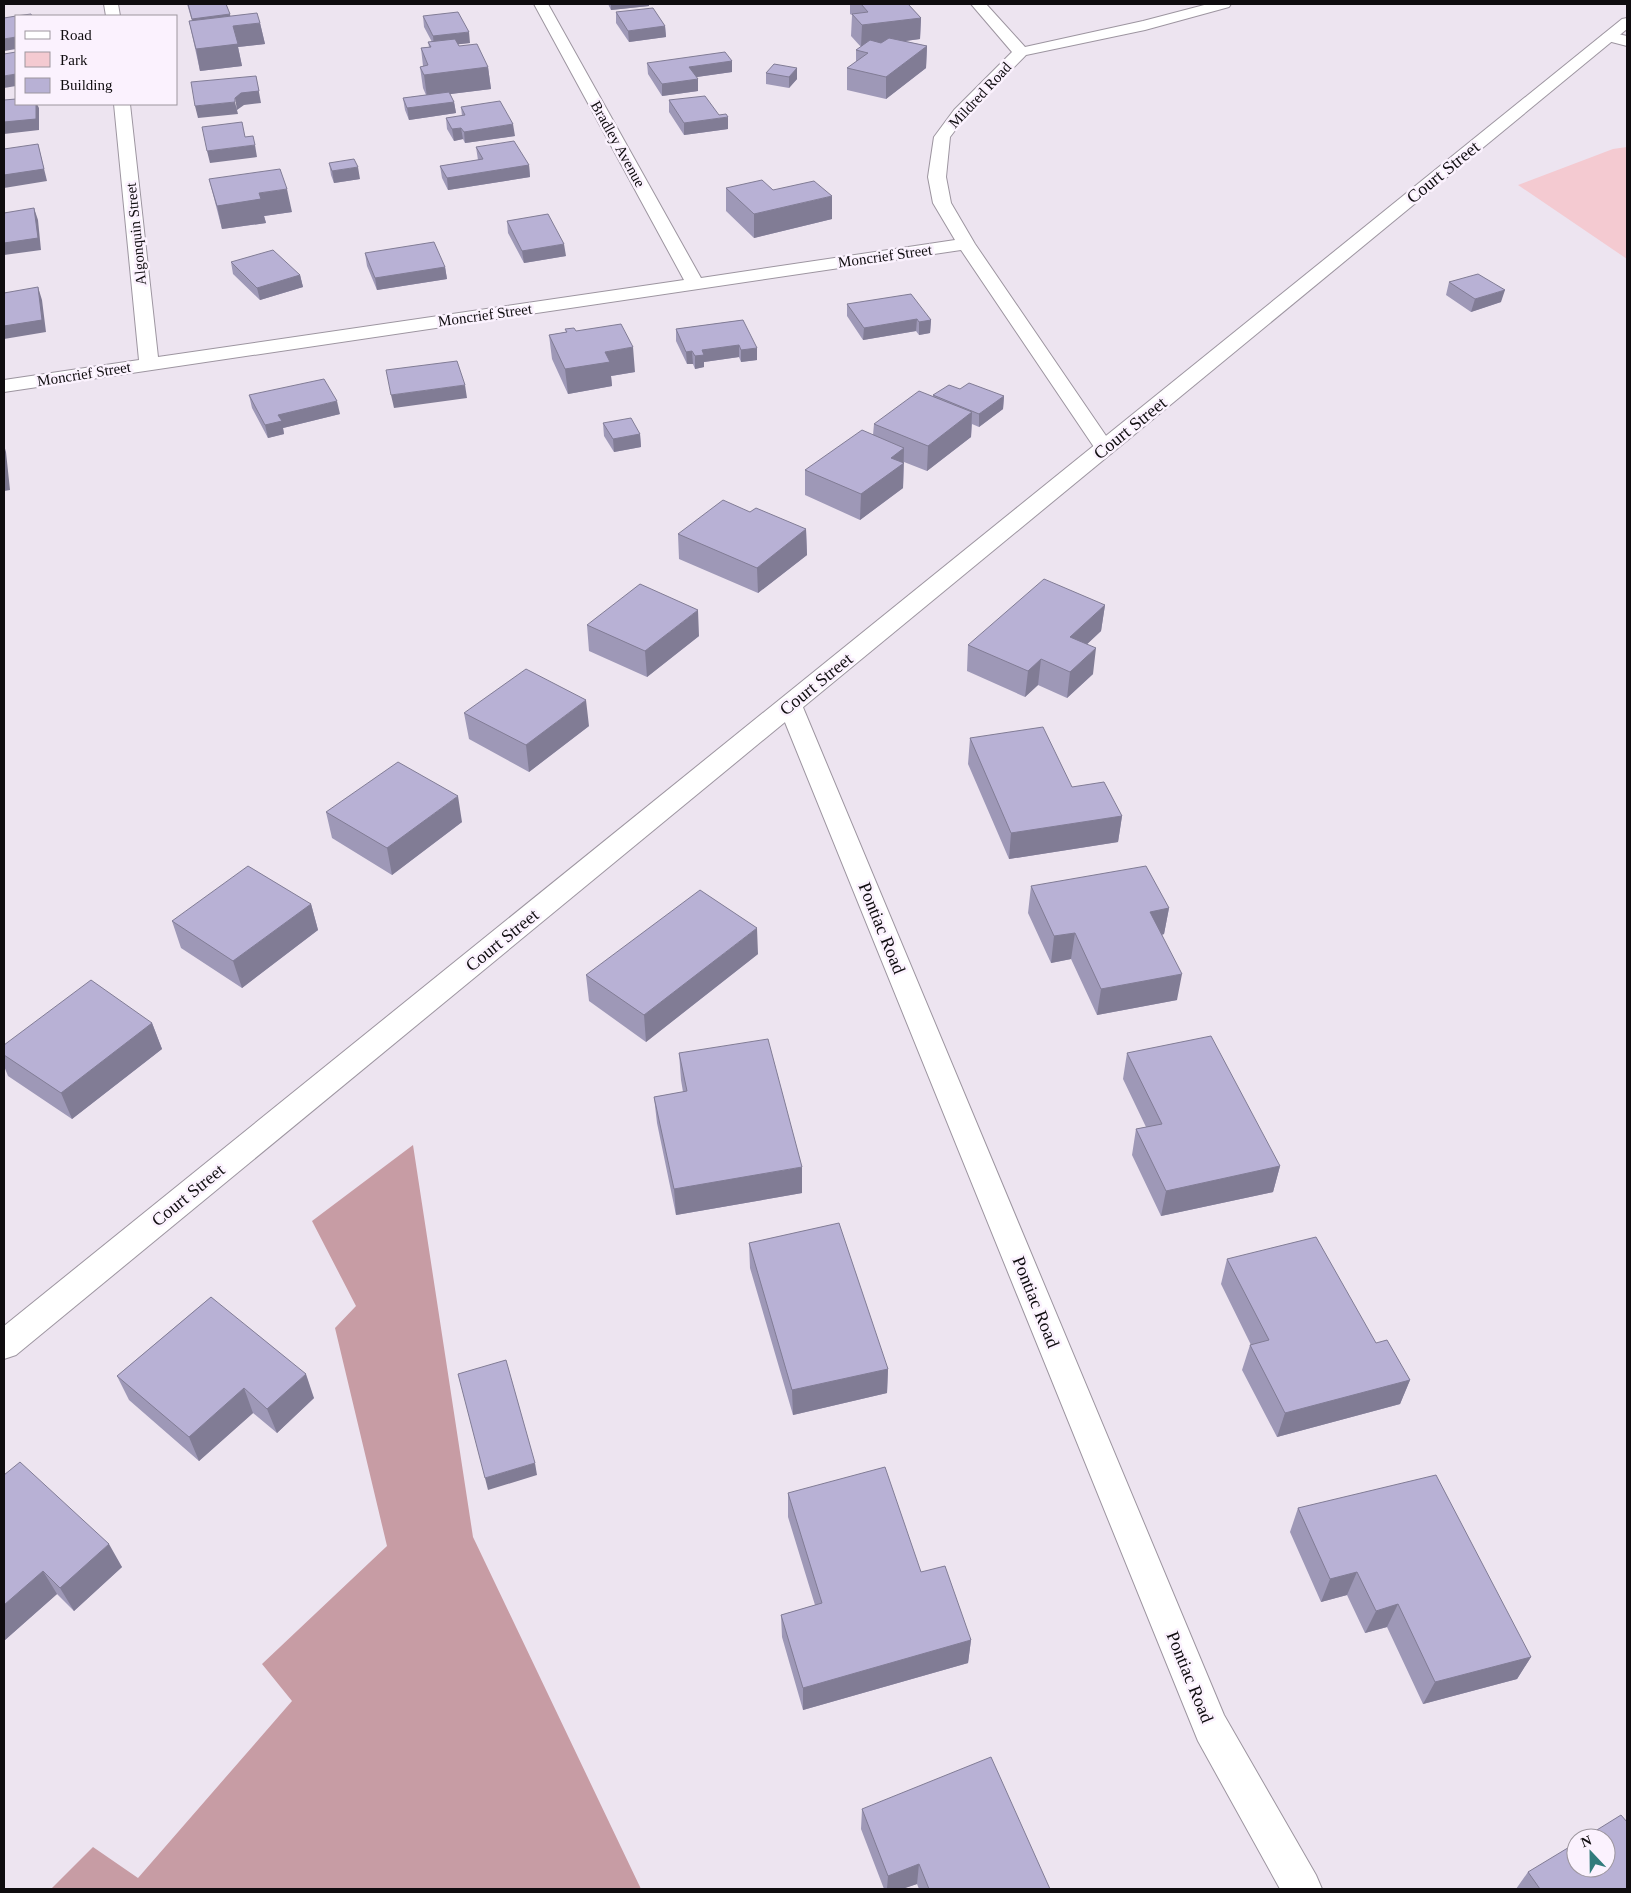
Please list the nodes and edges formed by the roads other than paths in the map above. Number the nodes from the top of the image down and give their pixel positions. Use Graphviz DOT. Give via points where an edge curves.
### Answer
graph roads {
  1 [pos="541,4"];
  2 [pos="978,4"];
  3 [pos="1224,4"];
  4 [pos="1627,22"];
  5 [pos="1618,39"];
  6 [pos="1021,52"];
  7 [pos="122,105"];
  8 [pos="966,244"];
  9 [pos="695,284"];
  10 [pos="149,364"];
  11 [pos="4,386"];
  12 [pos="1105,449"];
  13 [pos="790,705"];
  14 [pos="4,1345"];
  15 [pos="1302,1889"];
  1 -- 9 [label="street, Bradley Avenue"];
  2 -- 6 [label="street"];
  3 -- 6 [label="street, Mildred Road"];
  4 -- 5 [label="street, Court Street"];
  5 -- 12 [label="street, Court Street"];
  6 -- 8 [label="street, Mildred Road" via="960,113 942,137 937,177 942,203"];
  7 -- 10 [label="street, Algonquin Street"];
  8 -- 9 [label="street, Moncrief Street"];
  8 -- 12 [label="street, Mildred Road"];
  9 -- 10 [label="street, Moncrief Street"];
  10 -- 11 [label="street, Moncrief Street"];
  12 -- 13 [label="street, Court Street"];
  13 -- 14 [label="street, Court Street"];
  13 -- 15 [label="street, Pontiac Road" via="1211,1728"];
}
